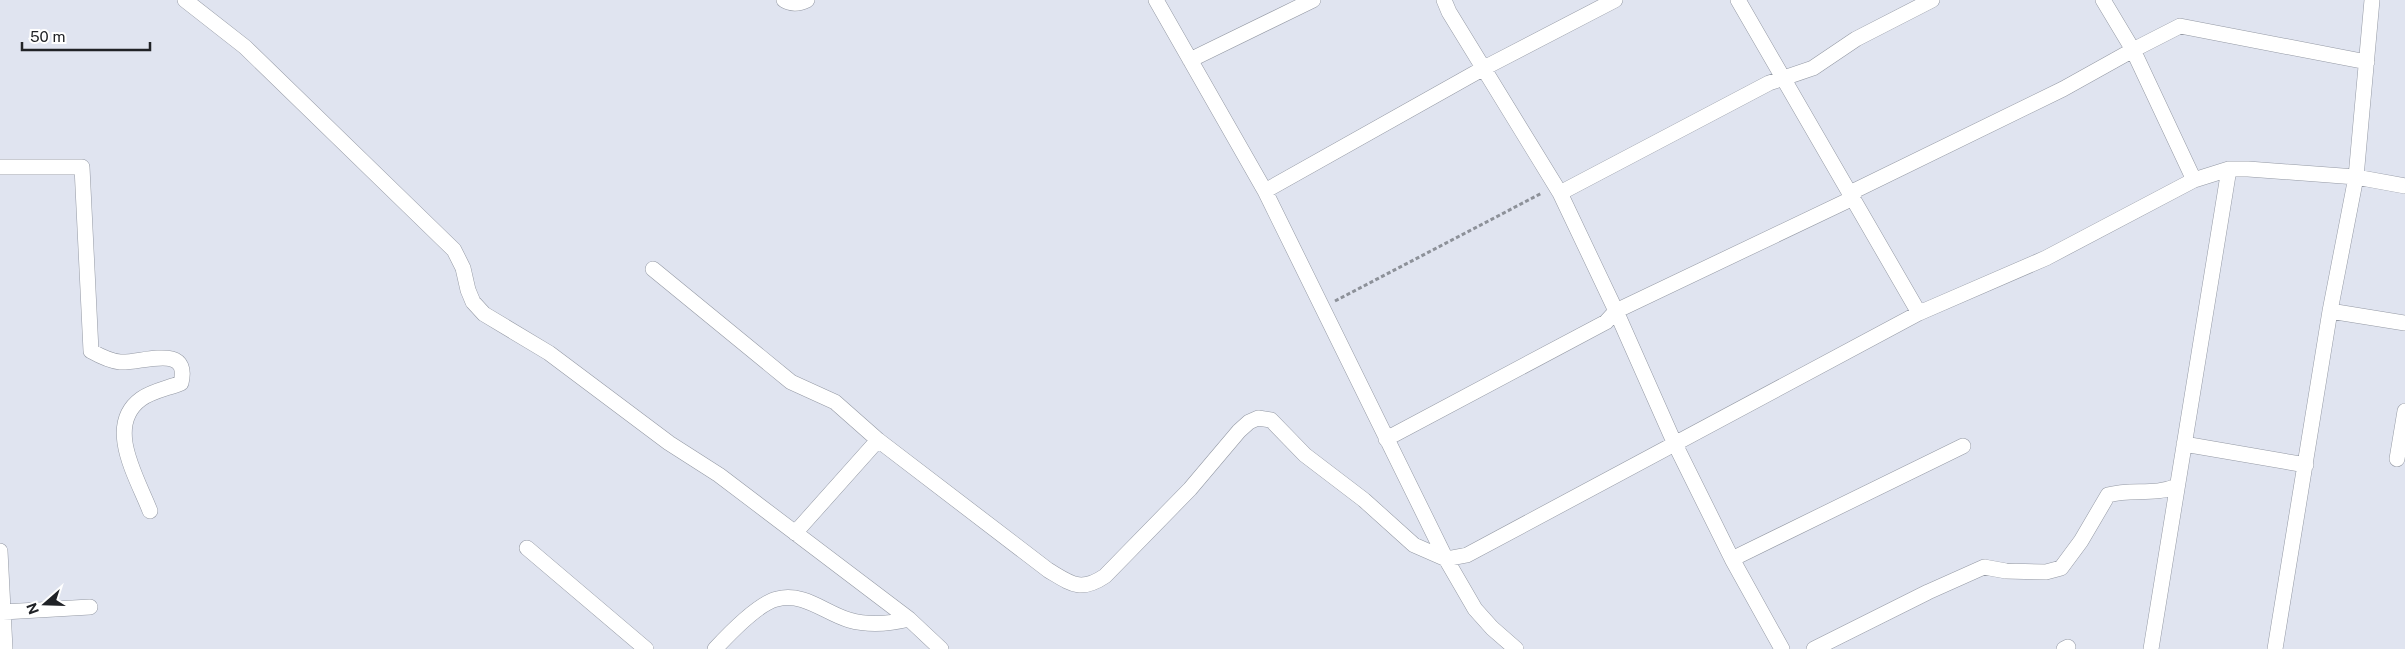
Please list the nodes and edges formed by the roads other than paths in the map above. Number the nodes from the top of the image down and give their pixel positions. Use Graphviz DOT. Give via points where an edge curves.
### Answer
graph roads {
  1 [pos="185,0"];
  2 [pos="784,0"];
  3 [pos="807,0"];
  4 [pos="1156,0"];
  5 [pos="1313,0"];
  6 [pos="1444,0"];
  7 [pos="1615,0"];
  8 [pos="1738,0"];
  9 [pos="1932,0"];
  10 [pos="2104,0"];
  11 [pos="2372,0"];
  12 [pos="2134,50"];
  13 [pos="1190,60"];
  14 [pos="2367,62"];
  15 [pos="1484,68"];
  16 [pos="1783,77"];
  17 [pos="0,167"];
  18 [pos="2229,169"];
  19 [pos="2356,177"];
  20 [pos="2194,180"];
  21 [pos="2405,186"];
  22 [pos="1558,190"];
  23 [pos="1265,191"];
  24 [pos="1851,199"];
  25 [pos="653,269"];
  26 [pos="1616,311"];
  27 [pos="2330,311"];
  28 [pos="1919,313"];
  29 [pos="2405,322"];
  30 [pos="2405,411"];
  31 [pos="1386,438"];
  32 [pos="878,440"];
  33 [pos="1674,442"];
  34 [pos="2184,444"];
  35 [pos="1963,446"];
  36 [pos="2397,459"];
  37 [pos="2306,465"];
  38 [pos="2177,486"];
  39 [pos="150,510"];
  40 [pos="794,533"];
  41 [pos="526,548"];
  42 [pos="0,551"];
  43 [pos="1732,558"];
  44 [pos="1446,560"];
  45 [pos="90,607"];
  46 [pos="3,612"];
  47 [pos="909,619"];
  48 [pos="5,649"];
  49 [pos="646,649"];
  50 [pos="716,649"];
  51 [pos="942,649"];
  52 [pos="1516,649"];
  53 [pos="1782,649"];
  54 [pos="1814,649"];
  55 [pos="2151,649"];
  56 [pos="2275,649"];
  1 -- 40 [label="street" via="245,47 454,250 473,302 484,314 548,353 669,443 719,475"];
  2 -- 3 [label="street" via="789,3"];
  4 -- 13 [label="street"];
  5 -- 13 [label="street"];
  6 -- 15 [label="street"];
  7 -- 15 [label="street"];
  8 -- 16 [label="street"];
  9 -- 16 [label="street" via="1856,39 1813,68"];
  10 -- 12 [label="street"];
  11 -- 14 [label="street"];
  12 -- 14 [label="street" via="2180,26"];
  12 -- 20 [label="street"];
  12 -- 24 [label="street" via="2063,89 1856,190"];
  13 -- 23 [label="street"];
  14 -- 19 [label="street"];
  15 -- 22 [label="street"];
  15 -- 23 [label="street"];
  16 -- 22 [label="street"];
  16 -- 24 [label="street"];
  17 -- 39 [label="street" via="82,167 91,352 122,362 145,358 176,360 181,366 181,383 141,399 126,420 126,450"];
  18 -- 19 [label="street"];
  18 -- 20 [label="street"];
  18 -- 34 [label="street"];
  19 -- 21 [label="street"];
  19 -- 27 [label="street"];
  20 -- 28 [label="street" via="2046,258"];
  22 -- 26 [label="street"];
  23 -- 31 [label="street"];
  24 -- 26 [label="street"];
  24 -- 28 [label="street"];
  25 -- 32 [label="street" via="791,382 835,402"];
  26 -- 31 [label="street" via="1606,322"];
  26 -- 33 [label="street"];
  27 -- 29 [label="street"];
  27 -- 37 [label="street"];
  28 -- 33 [label="street"];
  30 -- 36 [label="street"];
  31 -- 44 [label="street"];
  32 -- 40 [label="street"];
  32 -- 44 [label="street" via="1048,570 1074,586 1094,584 1104,576 1190,489 1239,431 1258,418 1271,420 1305,455 1364,500 1414,545"];
  33 -- 43 [label="street"];
  33 -- 44 [label="street" via="1467,555"];
  34 -- 37 [label="street"];
  34 -- 38 [label="street"];
  35 -- 43 [label="street"];
  37 -- 56 [label="street"];
  38 -- 54 [label="street" via="2164,492 2122,491 2108,495 2081,541 2060,568 2046,572 1984,567"];
  38 -- 55 [label="street"];
  40 -- 47 [label="street"];
  41 -- 49 [label="street"];
  42 -- 46 [label="street"];
  43 -- 53 [label="street"];
  44 -- 52 [label="street" via="1475,609"];
  45 -- 46 [label="street"];
  46 -- 48 [label="street"];
  47 -- 50 [label="street" via="868,624 848,620 799,598 777,599 750,616"];
  47 -- 51 [label="street"];
}
